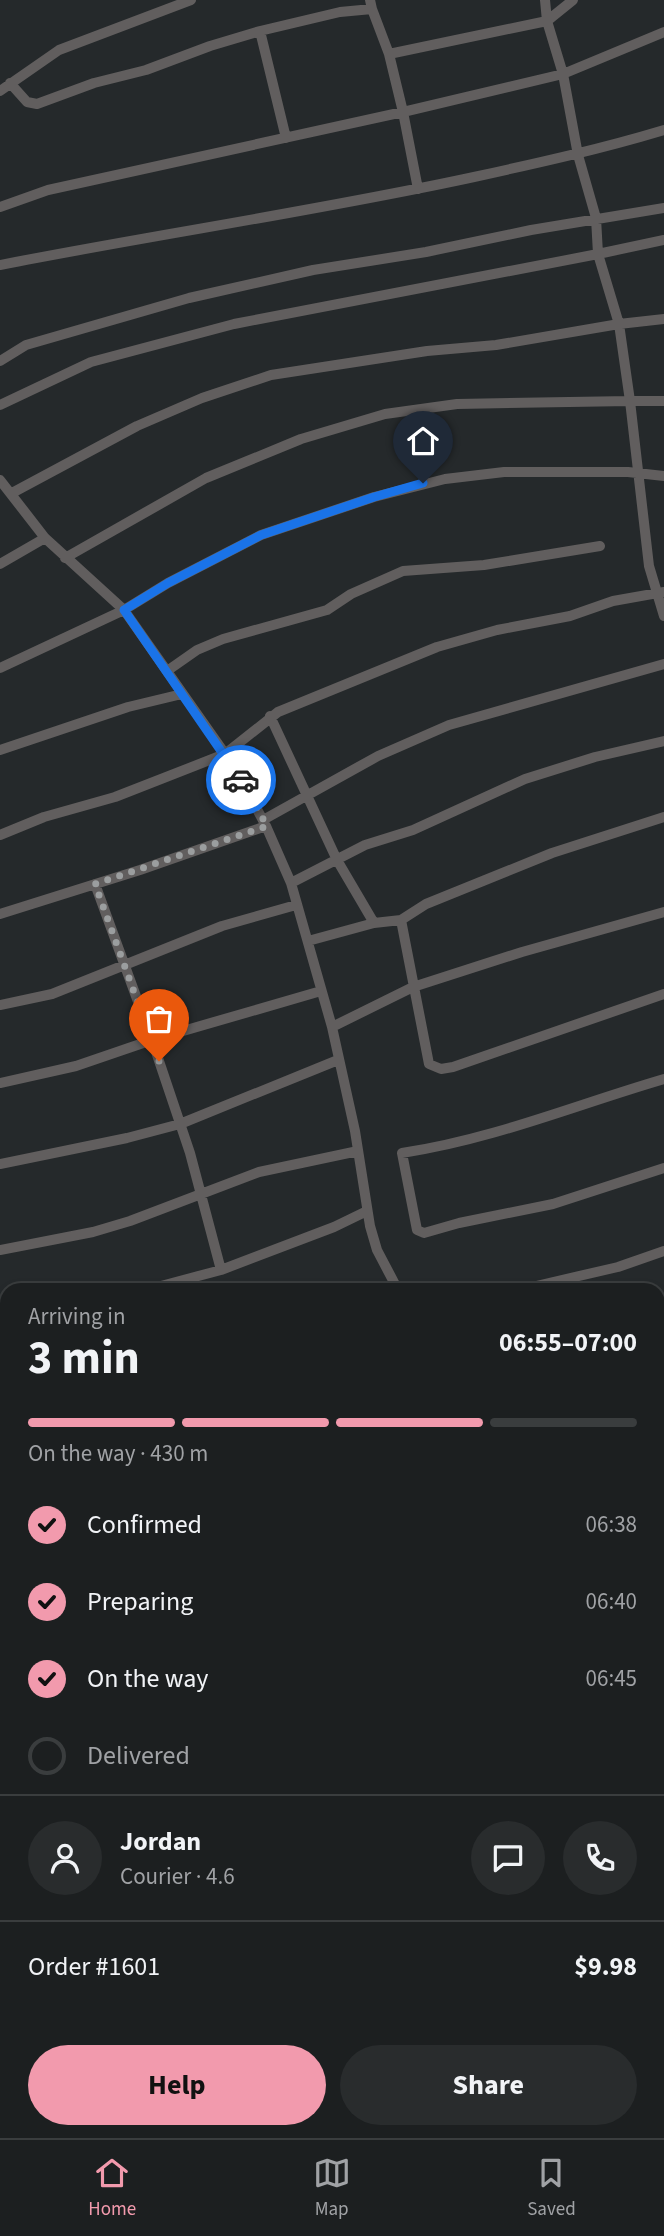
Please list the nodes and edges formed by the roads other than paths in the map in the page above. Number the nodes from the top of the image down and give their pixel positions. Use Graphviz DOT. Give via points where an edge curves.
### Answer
graph roads {
  1 [pos="191,0"];
  2 [pos="545,0"];
  3 [pos="573,0"];
  4 [pos="371,4"];
  5 [pos="547,21"];
  6 [pos="260,31"];
  7 [pos="664,32"];
  8 [pos="389,54"];
  9 [pos="563,74"];
  10 [pos="10,83"];
  11 [pos="0,91"];
  12 [pos="403,112"];
  13 [pos="664,130"];
  14 [pos="286,138"];
  15 [pos="578,155"];
  16 [pos="418,189"];
  17 [pos="0,207"];
  18 [pos="664,208"];
  19 [pos="596,218"];
  20 [pos="664,240"];
  21 [pos="598,254"];
  22 [pos="0,265"];
  23 [pos="664,319"];
  24 [pos="618,324"];
  25 [pos="0,360"];
  26 [pos="630,401"];
  27 [pos="664,401"];
  28 [pos="0,405"];
  29 [pos="637,473"];
  30 [pos="664,476"];
  31 [pos="0,480"];
  32 [pos="12,493"];
  33 [pos="45,538"];
  34 [pos="600,546"];
  35 [pos="65,558"];
  36 [pos="0,564"];
  37 [pos="661,593"];
  38 [pos="124,610"];
  39 [pos="664,615"];
  40 [pos="664,664"];
  41 [pos="0,667"];
  42 [pos="167,671"];
  43 [pos="182,694"];
  44 [pos="270,716"];
  45 [pos="664,741"];
  46 [pos="0,750"];
  47 [pos="225,754"];
  48 [pos="309,796"];
  49 [pos="664,817"];
  50 [pos="265,823"];
  51 [pos="0,835"];
  52 [pos="337,860"];
  53 [pos="291,883"];
  54 [pos="95,884"];
  55 [pos="296,905"];
  56 [pos="664,912"];
  57 [pos="0,914"];
  58 [pos="401,920"];
  59 [pos="374,923"];
  60 [pos="307,941"];
  61 [pos="124,964"];
  62 [pos="413,988"];
  63 [pos="321,991"];
  64 [pos="664,994"];
  65 [pos="0,1004"];
  66 [pos="332,1027"];
  67 [pos="152,1040"];
  68 [pos="338,1060"];
  69 [pos="664,1079"];
  70 [pos="0,1083"];
  71 [pos="180,1124"];
  72 [pos="358,1151"];
  73 [pos="0,1164"];
  74 [pos="664,1168"];
  75 [pos="202,1195"];
  76 [pos="367,1211"];
  77 [pos="0,1250"];
  78 [pos="664,1251"];
  79 [pos="221,1270"];
  80 [pos="172,1283"];
  81 [pos="394,1283"];
  82 [pos="549,1283"];
  1 -- 10 [label="street" via="59,50"];
  2 -- 5 [label="street"];
  3 -- 5 [label="street"];
  4 -- 6 [label="street"];
  4 -- 8 [label="street"];
  5 -- 8 [label="street"];
  5 -- 9 [label="street"];
  6 -- 10 [label="street" via="37,104 27,102"];
  6 -- 14 [label="street"];
  7 -- 9 [label="street"];
  8 -- 12 [label="street"];
  9 -- 12 [label="street"];
  9 -- 15 [label="street"];
  10 -- 11 [label="street"];
  12 -- 14 [label="street"];
  12 -- 16 [label="street"];
  13 -- 15 [label="street"];
  14 -- 17 [label="street" via="48,190"];
  15 -- 16 [label="street"];
  15 -- 19 [label="street"];
  16 -- 22 [label="street"];
  18 -- 19 [label="street"];
  19 -- 21 [label="street"];
  19 -- 25 [label="street" via="313,270 189,298 26,345"];
  20 -- 21 [label="street"];
  21 -- 24 [label="street"];
  21 -- 28 [label="street" via="233,324 91,362"];
  23 -- 24 [label="street"];
  24 -- 26 [label="street"];
  24 -- 32 [label="street" via="271,374 137,426"];
  26 -- 27 [label="street"];
  26 -- 29 [label="street"];
  26 -- 35 [label="street" via="457,404 385,414 301,439 206,478"];
  29 -- 30 [label="street"];
  29 -- 37 [label="street" via="649,566"];
  29 -- 38 [label="street" via="504,472 423,483 261,535"];
  31 -- 32 [label="street"];
  32 -- 33 [label="street"];
  33 -- 35 [label="street"];
  33 -- 36 [label="street"];
  34 -- 42 [label="street" via="484,565 403,571 327,610 197,650"];
  35 -- 38 [label="street"];
  37 -- 39 [label="street"];
  37 -- 44 [label="street" via="456,641"];
  38 -- 41 [label="street"];
  38 -- 42 [label="street"];
  40 -- 48 [label="street" via="449,725 379,756"];
  42 -- 43 [label="street"];
  43 -- 46 [label="street"];
  43 -- 47 [label="street"];
  44 -- 47 [label="street"];
  44 -- 48 [label="street"];
  45 -- 52 [label="street" via="525,779"];
  47 -- 50 [label="street"];
  47 -- 51 [label="street"];
  48 -- 50 [label="street"];
  48 -- 52 [label="street"];
  49 -- 58 [label="street" via="552,853 426,904"];
  50 -- 53 [label="street"];
  50 -- 54 [label="street"];
  52 -- 53 [label="street"];
  52 -- 59 [label="street"];
  53 -- 55 [label="street"];
  54 -- 57 [label="street"];
  54 -- 61 [label="street"];
  55 -- 60 [label="street"];
  55 -- 61 [label="street" via="222,926"];
  56 -- 62 [label="street"];
  58 -- 59 [label="street"];
  58 -- 62 [label="street"];
  59 -- 60 [label="street"];
  60 -- 63 [label="street"];
  61 -- 65 [label="street" via="52,994"];
  61 -- 67 [label="street"];
  62 -- 64 [label="street" via="429,1064 440,1069"];
  62 -- 66 [label="street"];
  63 -- 66 [label="street"];
  63 -- 67 [label="street"];
  66 -- 68 [label="street"];
  67 -- 70 [label="street" via="76,1066"];
  67 -- 71 [label="street"];
  68 -- 71 [label="street"];
  68 -- 72 [label="street"];
  69 -- 74 [label="street" via="542,1120 402,1153 417,1230 424,1233 541,1208"];
  71 -- 73 [label="street"];
  71 -- 75 [label="street"];
  72 -- 75 [label="street" via="259,1172"];
  72 -- 76 [label="street"];
  75 -- 77 [label="street" via="93,1232"];
  75 -- 79 [label="street"];
  76 -- 79 [label="street"];
  76 -- 81 [label="street" via="377,1250"];
  78 -- 82 [label="street"];
  79 -- 80 [label="street"];
}
